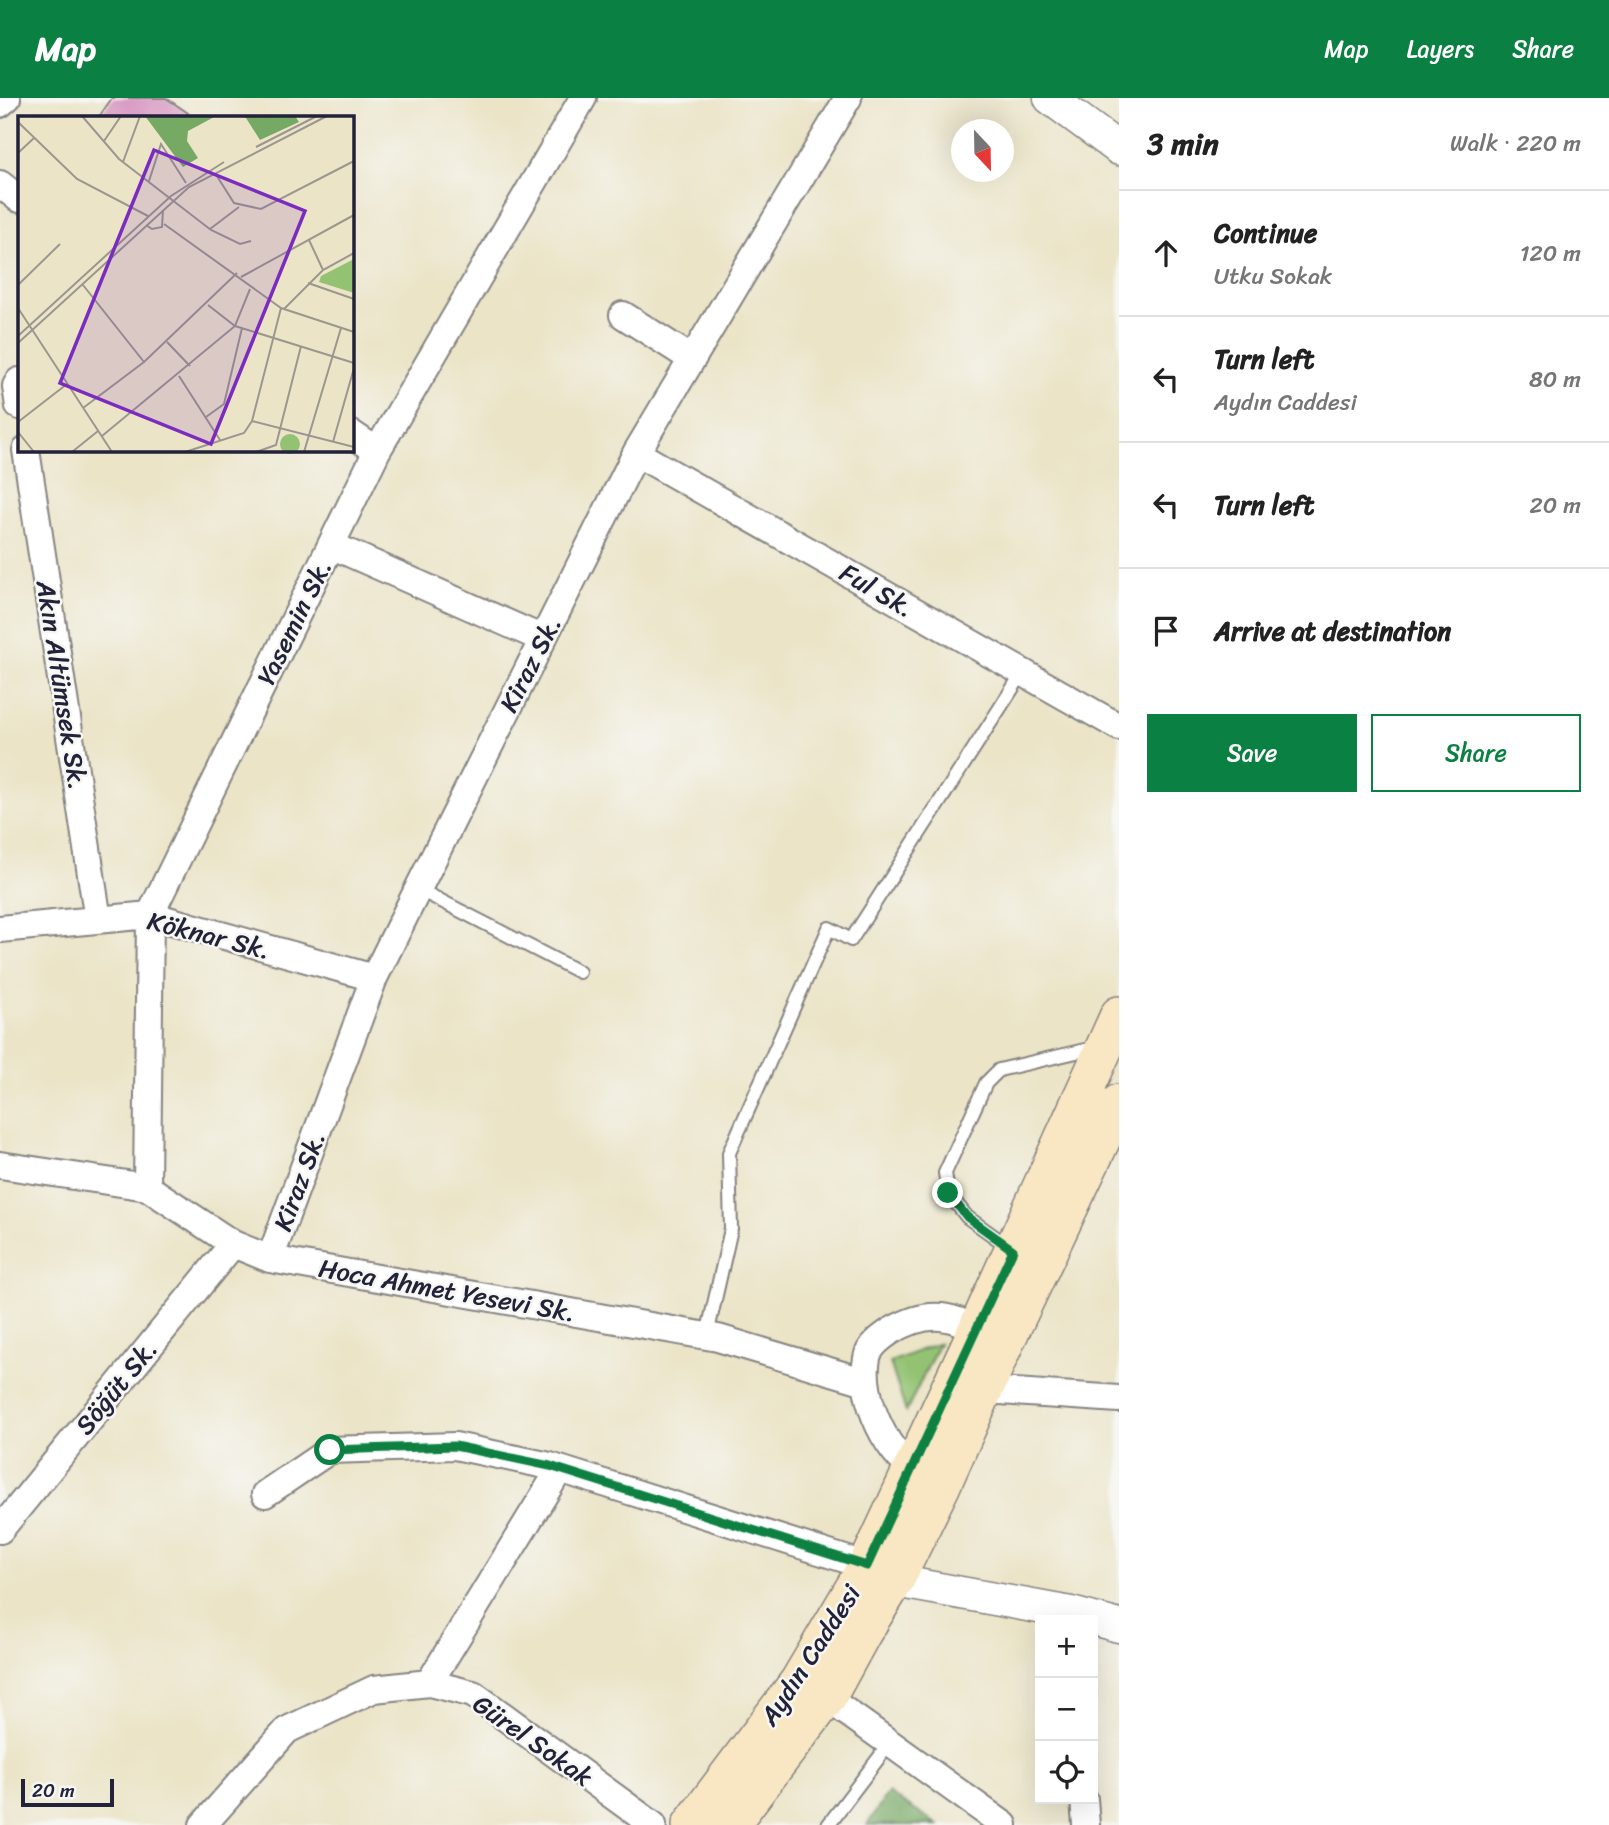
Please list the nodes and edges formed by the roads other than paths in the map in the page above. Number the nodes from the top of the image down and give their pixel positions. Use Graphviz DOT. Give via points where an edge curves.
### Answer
graph roads {
  1 [pos="7,98"];
  2 [pos="583,98"];
  3 [pos="848,98"];
  4 [pos="1067,103"];
  5 [pos="0,104"];
  6 [pos="1119,149"];
  7 [pos="0,184"];
  8 [pos="18,198"];
  9 [pos="623,315"];
  10 [pos="692,359"];
  11 [pos="354,434"];
  12 [pos="377,451"];
  13 [pos="26,452"];
  14 [pos="636,453"];
  15 [pos="331,545"];
  16 [pos="543,639"];
  17 [pos="1023,672"];
  18 [pos="1119,727"];
  19 [pos="418,889"];
  20 [pos="150,915"];
  21 [pos="98,920"];
  22 [pos="0,929"];
  23 [pos="579,972"];
  24 [pos="374,978"];
  25 [pos="1112,1030"];
  26 [pos="1119,1103"];
  27 [pos="0,1165"];
  28 [pos="147,1187"];
  29 [pos="233,1244"];
  30 [pos="1013,1250"];
  31 [pos="270,1259"];
  32 [pos="708,1335"];
  33 [pos="991,1336"];
  34 [pos="866,1382"];
  35 [pos="984,1390"];
  36 [pos="1119,1399"];
  37 [pos="560,1469"];
  38 [pos="927,1478"];
  39 [pos="265,1494"];
  40 [pos="0,1530"];
  41 [pos="881,1573"];
  42 [pos="1062,1615"];
  43 [pos="1098,1622"];
  44 [pos="1119,1626"];
  45 [pos="429,1683"];
  46 [pos="827,1698"];
  47 [pos="890,1743"];
  48 [pos="1084,1804"];
  49 [pos="202,1825"];
  50 [pos="653,1825"];
  51 [pos="691,1825"];
  52 [pos="730,1825"];
  53 [pos="828,1825"];
  54 [pos="1004,1825"];
  55 [pos="1086,1825"];
  1 -- 5 [label="street"];
  2 -- 12 [label="street, Yasemin Sk."];
  3 -- 10 [label="street, Kiraz Sk."];
  4 -- 6 [label="street"];
  7 -- 8 [label="street"];
  9 -- 10 [label="street"];
  10 -- 14 [label="street, Kiraz Sk."];
  11 -- 12 [label="street"];
  12 -- 15 [label="street, Yasemin Sk."];
  13 -- 21 [label="street, Akın Altümsek Sk."];
  14 -- 16 [label="street, Kiraz Sk."];
  14 -- 17 [label="street, Ful Sk."];
  15 -- 16 [label="street"];
  15 -- 20 [label="street, Yasemin Sk."];
  16 -- 19 [label="street, Kiraz Sk."];
  17 -- 18 [label="street, Ful Sk."];
  17 -- 32 [label="lane" via="851,940 829,929 729,1153 732,1229"];
  19 -- 23 [label="lane"];
  19 -- 24 [label="street, Kiraz Sk."];
  20 -- 21 [label="street, Köknar Sk."];
  20 -- 24 [label="street, Köknar Sk."];
  20 -- 28 [label="street, Yasemin Sk."];
  21 -- 22 [label="street, Köknar Sk."];
  24 -- 31 [label="street, Kiraz Sk."];
  25 -- 30 [label="main road, Aydın Caddesi"];
  25 -- 30 [label="lane" via="999,1070 986,1083 945,1173 948,1193 967,1217"];
  26 -- 33 [label="main road, Aydın Caddesi"];
  27 -- 28 [label="street, Hoca Ahmet Yesevi Sk."];
  28 -- 29 [label="street, Hoca Ahmet Yesevi Sk."];
  29 -- 31 [label="street, Hoca Ahmet Yesevi Sk."];
  29 -- 40 [label="street, Söğüt Sk."];
  30 -- 33 [label="main road, Aydın Caddesi"];
  31 -- 32 [label="street, Hoca Ahmet Yesevi Sk."];
  32 -- 34 [label="street, Hoca Ahmet Yesevi Sk."];
  33 -- 34 [label="street" via="947,1317 928,1315 905,1323 881,1337 867,1355"];
  33 -- 35 [label="main road, Aydın Caddesi"];
  33 -- 38 [label="main road, Aydın Caddesi"];
  34 -- 38 [label="street" via="872,1407 893,1449"];
  35 -- 36 [label="street"];
  35 -- 38 [label="main road, Aydın Caddesi"];
  37 -- 39 [label="street" via="455,1446 330,1450"];
  37 -- 41 [label="street"];
  37 -- 45 [label="street"];
  38 -- 41 [label="main road, Aydın Caddesi"];
  41 -- 42 [label="street"];
  41 -- 46 [label="main road, Aydın Caddesi" via="863,1632"];
  41 -- 51 [label="main road, Aydın Caddesi"];
  43 -- 44 [label="street"];
  45 -- 49 [label="street, Gürel Sokak" via="374,1689 288,1730"];
  45 -- 50 [label="street, Gürel Sokak" via="473,1694"];
  46 -- 47 [label="street"];
  46 -- 52 [label="main road, Aydın Caddesi"];
  47 -- 53 [label="lane"];
  47 -- 54 [label="street"];
  48 -- 55 [label="street"];
}
